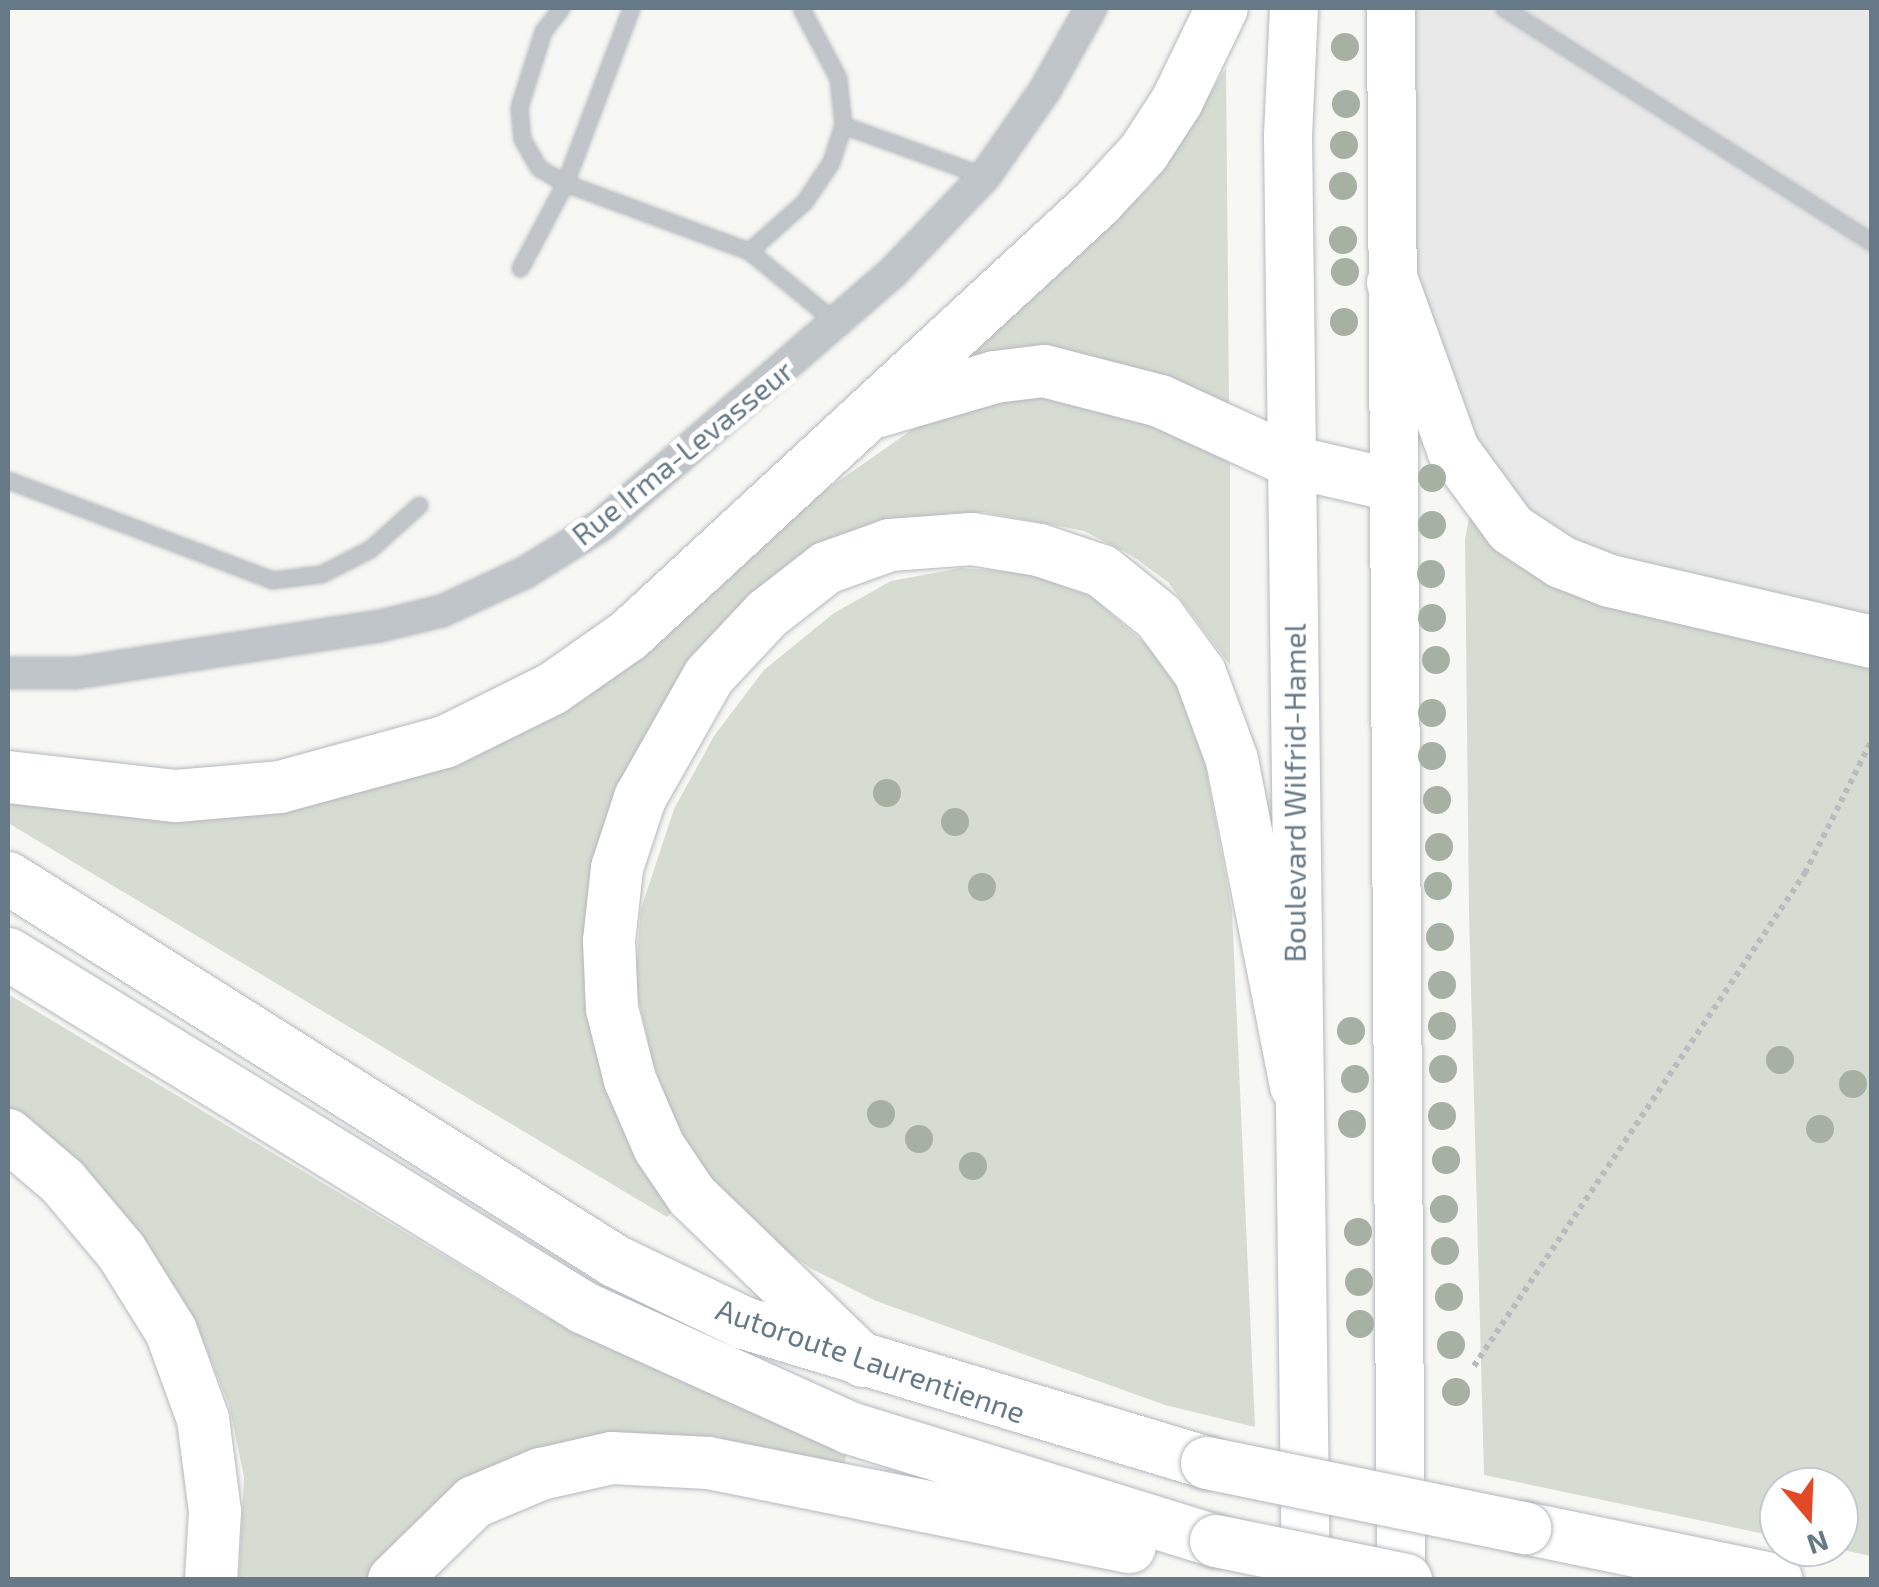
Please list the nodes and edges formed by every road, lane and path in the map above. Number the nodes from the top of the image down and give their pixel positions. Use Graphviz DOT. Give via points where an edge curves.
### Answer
graph roads {
  1 [pos="561,8"];
  2 [pos="631,8"];
  3 [pos="801,8"];
  4 [pos="1091,8"];
  5 [pos="1222,8"];
  6 [pos="1294,8"];
  7 [pos="1391,8"];
  8 [pos="1504,8"];
  9 [pos="843,126"];
  10 [pos="985,176"];
  11 [pos="564,183"];
  12 [pos="1872,242"];
  13 [pos="750,252"];
  14 [pos="520,268"];
  15 [pos="1393,283"];
  16 [pos="838,324"];
  17 [pos="868,414"];
  18 [pos="1293,462"];
  19 [pos="8,480"];
  20 [pos="1392,486"];
  21 [pos="419,505"];
  22 [pos="1872,642"];
  23 [pos="8,673"];
  24 [pos="1872,740"];
  25 [pos="8,777"];
  26 [pos="8,878"];
  27 [pos="8,954"];
  28 [pos="1296,1086"];
  29 [pos="8,1135"];
  30 [pos="864,1361"];
  31 [pos="1474,1366"];
  32 [pos="1216,1542"];
  33 [pos="211,1580"];
  34 [pos="394,1580"];
  35 [pos="1306,1580"];
  36 [pos="1404,1580"];
  37 [pos="1777,1580"];
  1 -- 11 [label="lane" via="530,61 519,107 531,153 540,168"];
  2 -- 11 [label="lane"];
  3 -- 9 [label="lane" via="838,78"];
  4 -- 10 [label="street, Rue Irma-Levasseur"];
  5 -- 17 [label="highway" via="1178,101 1144,152"];
  6 -- 18 [label="main road, Boulevard Wilfrid-Hamel" via="1288,136"];
  7 -- 15 [label="main road"];
  8 -- 12 [label="lane"];
  9 -- 10 [label="lane"];
  9 -- 13 [label="lane" via="831,162 804,202"];
  10 -- 16 [label="street, Rue Irma-Levasseur"];
  11 -- 13 [label="lane"];
  11 -- 14 [label="lane"];
  13 -- 16 [label="lane"];
  15 -- 20 [label="main road"];
  15 -- 22 [label="highway" via="1453,450 1511,529 1562,562 1610,580"];
  16 -- 23 [label="street, Rue Irma-Levasseur" via="600,526 526,572 442,611 76,673"];
  17 -- 18 [label="highway" via="996,377 1044,371 1160,401"];
  17 -- 25 [label="highway" via="629,635 552,689 446,742 280,787 176,796"];
  18 -- 20 [label="highway"];
  18 -- 28 [label="main road, Boulevard Wilfrid-Hamel"];
  19 -- 21 [label="lane" via="272,580 321,574 370,549"];
  20 -- 36 [label="main road"];
  24 -- 31 [label="path" via="1804,872"];
  26 -- 30 [label="highway, Autoroute Laurentienne" via="615,1262 744,1323"];
  27 -- 32 [label="highway, Autoroute Laurentienne" via="620,1325 850,1428"];
  28 -- 30 [label="highway" via="1232,760 1200,673 1159,618 1102,571 972,538 890,545 826,568 768,614 709,676 640,798 618,868 609,941 612,1009 630,1080 659,1147 692,1196 747,1256"];
  28 -- 35 [label="main road, Boulevard Wilfrid-Hamel"];
  29 -- 33 [label="highway" via="62,1182 121,1251 171,1331 203,1419 215,1511"];
  30 -- 37 [label="highway, Autoroute Laurentienne, bridge" via="1208,1462"];
  32 -- 34 [label="highway" via="1156,1552 709,1463 612,1458 541,1474 474,1502"];
  32 -- 36 [label="highway, Autoroute Laurentienne, bridge"];
}
